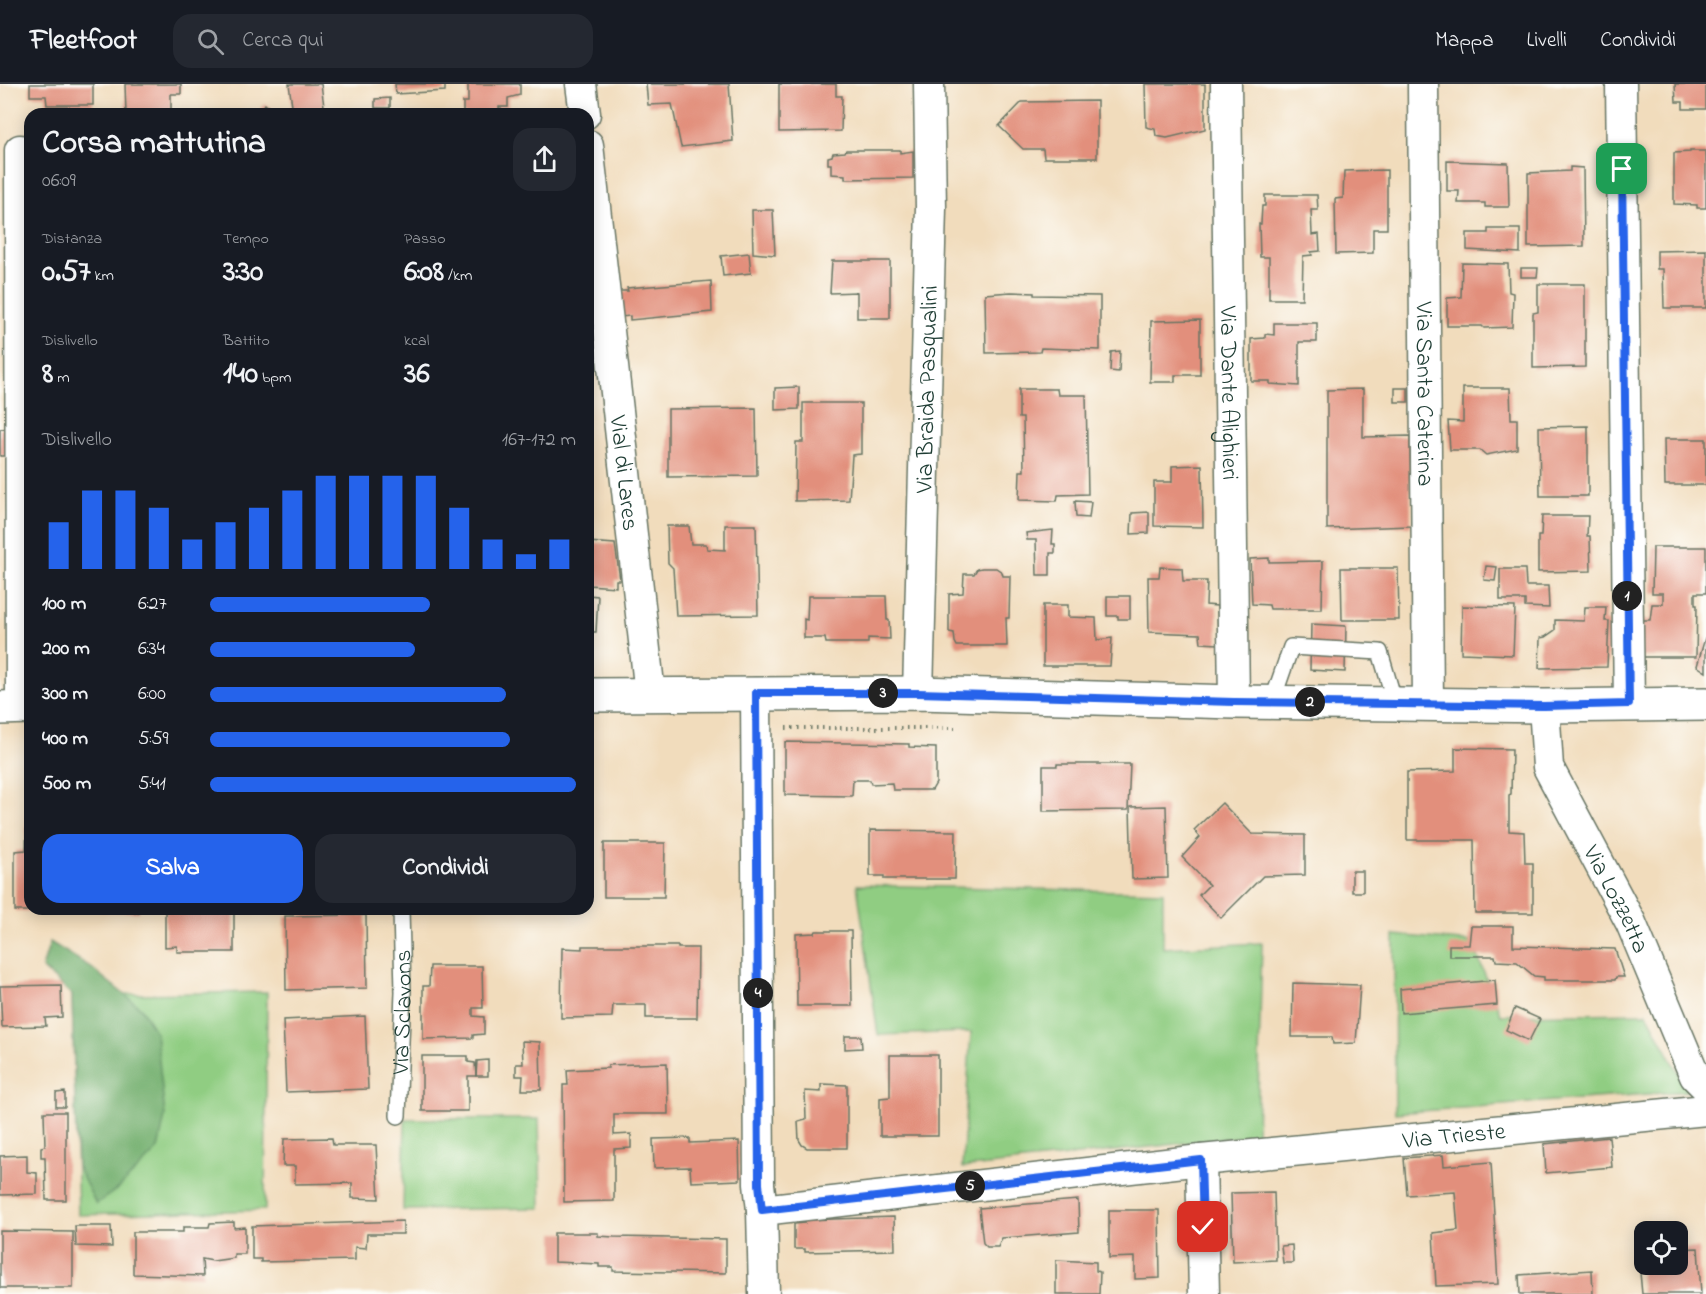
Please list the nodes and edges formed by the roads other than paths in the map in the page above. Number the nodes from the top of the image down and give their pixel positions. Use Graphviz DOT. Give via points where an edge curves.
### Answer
graph roads {
  1 [pos="581,84"];
  2 [pos="929,84"];
  3 [pos="1226,84"];
  4 [pos="1424,84"];
  5 [pos="1621,84"];
  6 [pos="584,108"];
  7 [pos="20,150"];
  8 [pos="594,198"];
  9 [pos="756,693"];
  10 [pos="918,693"];
  11 [pos="650,694"];
  12 [pos="594,695"];
  13 [pos="1234,702"];
  14 [pos="1272,702"];
  15 [pos="1395,703"];
  16 [pos="1428,704"];
  17 [pos="1629,704"];
  18 [pos="1706,704"];
  19 [pos="1544,706"];
  20 [pos="17,708"];
  21 [pos="401,915"];
  22 [pos="1706,1087"];
  23 [pos="1706,1110"];
  24 [pos="398,1116"];
  25 [pos="1201,1160"];
  26 [pos="762,1210"];
  27 [pos="764,1294"];
  28 [pos="1204,1294"];
  1 -- 6 [label="street"];
  2 -- 10 [label="street, Via Braida Pasqualini" via="931,208"];
  3 -- 13 [label="street, Via Dante Alighieri"];
  4 -- 16 [label="street, Via Santa Caterina"];
  5 -- 17 [label="street"];
  7 -- 20 [label="street"];
  8 -- 11 [label="street, Vial di Lares"];
  9 -- 10 [label="street"];
  9 -- 11 [label="street"];
  9 -- 26 [label="street"];
  10 -- 13 [label="street"];
  11 -- 12 [label="street"];
  13 -- 14 [label="street"];
  14 -- 15 [label="street"];
  14 -- 15 [label="lane" via="1291,647 1380,652"];
  15 -- 16 [label="street"];
  16 -- 19 [label="street"];
  17 -- 18 [label="street"];
  17 -- 19 [label="street"];
  19 -- 22 [label="street, Via Lozzetta" via="1548,768 1632,922 1695,1076"];
  21 -- 24 [label="lane, Via Sclavons" via="403,992"];
  23 -- 25 [label="street, Via Trieste"];
  25 -- 26 [label="street, Via Trieste"];
  25 -- 28 [label="street"];
  26 -- 27 [label="street"];
}
